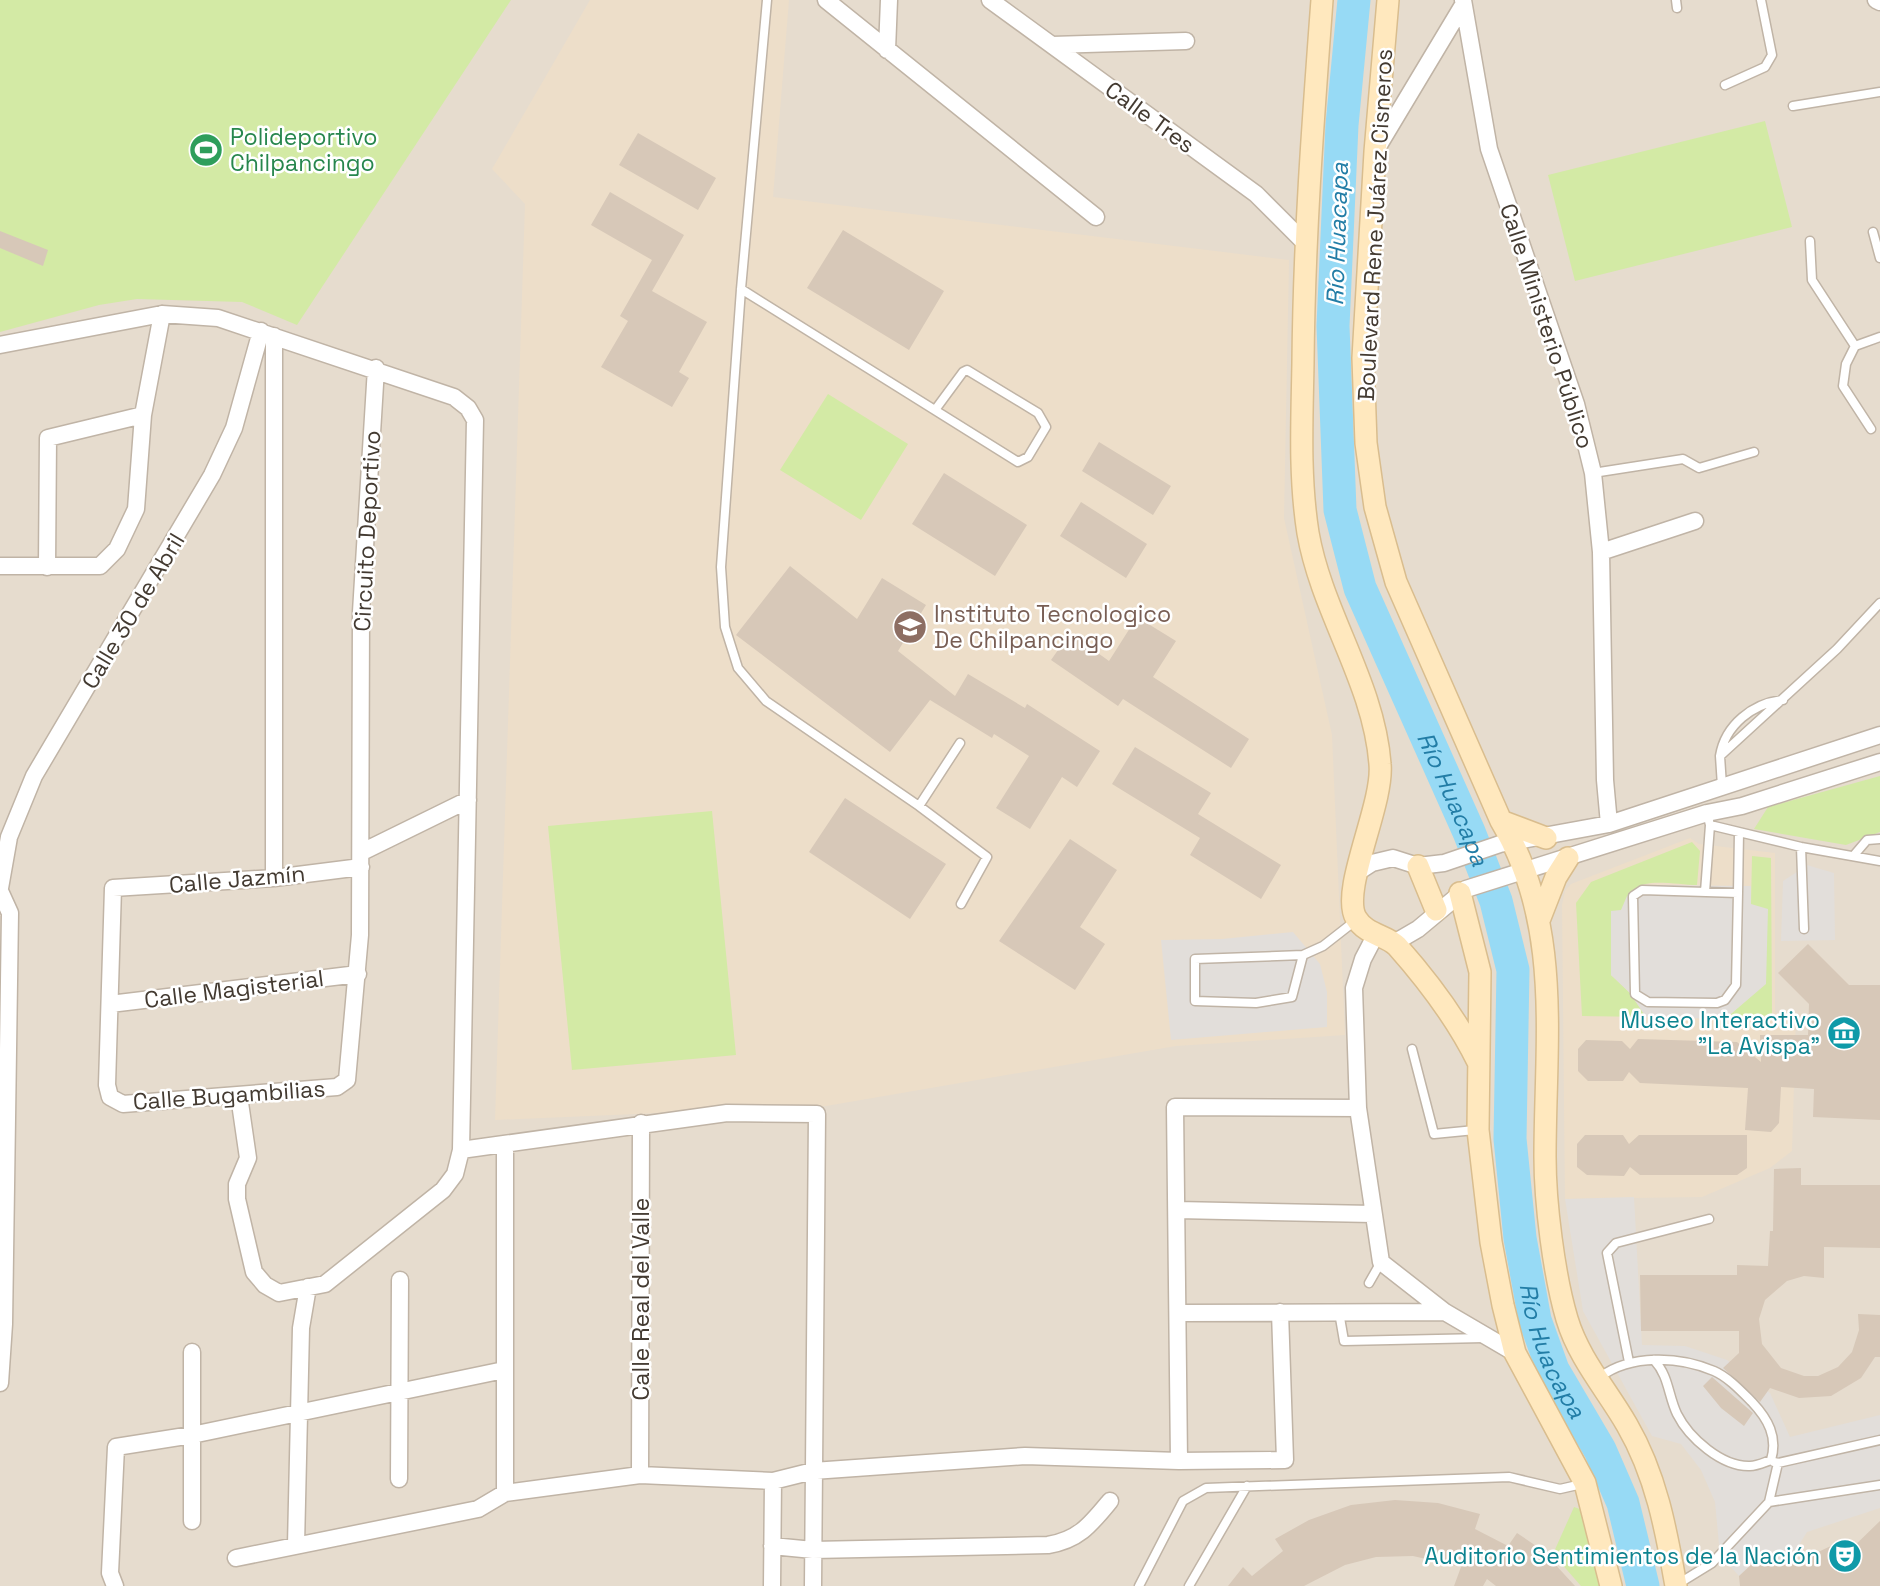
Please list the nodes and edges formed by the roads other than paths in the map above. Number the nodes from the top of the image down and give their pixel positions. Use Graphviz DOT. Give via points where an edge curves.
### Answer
graph roads {
  1 [pos="767,0"];
  2 [pos="826,0"];
  3 [pos="889,0"];
  4 [pos="990,0"];
  5 [pos="1322,0"];
  6 [pos="1388,0"];
  7 [pos="1761,0"];
  8 [pos="1463,3"];
  9 [pos="1186,41"];
  10 [pos="1052,45"];
  11 [pos="887,50"];
  12 [pos="1725,85"];
  13 [pos="1880,92"];
  14 [pos="1793,106"];
  15 [pos="1375,152"];
  16 [pos="1096,216"];
  17 [pos="1873,232"];
  18 [pos="1810,241"];
  19 [pos="1304,242"];
  20 [pos="1880,258"];
  21 [pos="741,289"];
  22 [pos="162,314"];
  23 [pos="268,334"];
  24 [pos="1880,337"];
  25 [pos="0,345"];
  26 [pos="1855,346"];
  27 [pos="376,368"];
  28 [pos="935,410"];
  29 [pos="144,415"];
  30 [pos="1871,429"];
  31 [pos="1754,452"];
  32 [pos="1593,473"];
  33 [pos="1695,521"];
  34 [pos="1601,552"];
  35 [pos="0,566"];
  36 [pos="47,567"];
  37 [pos="1880,603"];
  38 [pos="1783,700"];
  39 [pos="1880,735"];
  40 [pos="960,743"];
  41 [pos="1720,756"];
  42 [pos="1880,762"];
  43 [pos="1722,786"];
  44 [pos="468,800"];
  45 [pos="919,806"];
  46 [pos="1708,819"];
  47 [pos="1501,821"];
  48 [pos="1609,824"];
  49 [pos="1739,832"];
  50 [pos="1546,838"];
  51 [pos="1880,839"];
  52 [pos="1507,843"];
  53 [pos="1801,847"];
  54 [pos="1855,854"];
  55 [pos="1569,858"];
  56 [pos="362,860"];
  57 [pos="1880,860"];
  58 [pos="1418,866"];
  59 [pos="1359,872"];
  60 [pos="1519,872"];
  61 [pos="274,878"];
  62 [pos="113,888"];
  63 [pos="1705,888"];
  64 [pos="0,889"];
  65 [pos="1739,889"];
  66 [pos="1463,891"];
  67 [pos="961,904"];
  68 [pos="1437,910"];
  69 [pos="1540,918"];
  70 [pos="1357,920"];
  71 [pos="1804,929"];
  72 [pos="1385,940"];
  73 [pos="1303,955"];
  74 [pos="358,974"];
  75 [pos="110,1004"];
  76 [pos="1412,1049"];
  77 [pos="1478,1062"];
  78 [pos="347,1080"];
  79 [pos="239,1096"];
  80 [pos="1358,1108"];
  81 [pos="3,1120"];
  82 [pos="641,1123"];
  83 [pos="1478,1130"];
  84 [pos="505,1144"];
  85 [pos="460,1150"];
  86 [pos="1177,1210"];
  87 [pos="1373,1214"];
  88 [pos="3,1216"];
  89 [pos="1709,1219"];
  90 [pos="1381,1262"];
  91 [pos="400,1280"];
  92 [pos="1369,1283"];
  93 [pos="308,1287"];
  94 [pos="1280,1312"];
  95 [pos="1339,1312"];
  96 [pos="1445,1312"];
  97 [pos="1180,1313"];
  98 [pos="2,1324"];
  99 [pos="1485,1338"];
  100 [pos="192,1352"];
  101 [pos="1515,1353"];
  102 [pos="1654,1360"];
  103 [pos="1629,1362"];
  104 [pos="504,1370"];
  105 [pos="1597,1379"];
  106 [pos="0,1383"];
  107 [pos="401,1391"];
  108 [pos="299,1410"];
  109 [pos="192,1436"];
  110 [pos="1880,1440"];
  111 [pos="1179,1461"];
  112 [pos="1774,1462"];
  113 [pos="814,1471"];
  114 [pos="640,1475"];
  115 [pos="399,1479"];
  116 [pos="773,1481"];
  117 [pos="1585,1483"];
  118 [pos="1880,1485"];
  119 [pos="1247,1486"];
  120 [pos="506,1493"];
  121 [pos="1110,1502"];
  122 [pos="1769,1502"];
  123 [pos="192,1521"];
  124 [pos="296,1545"];
  125 [pos="772,1546"];
  126 [pos="813,1550"];
  127 [pos="236,1558"];
  128 [pos="115,1586"];
  129 [pos="772,1586"];
  130 [pos="813,1586"];
  131 [pos="1139,1586"];
  132 [pos="1189,1586"];
  133 [pos="1611,1586"];
  134 [pos="1676,1586"];
  1 -- 21 [label="lane"];
  2 -- 11 [label="street"];
  3 -- 11 [label="street"];
  4 -- 10 [label="street, Calle Tres"];
  5 -- 19 [label="main road"];
  6 -- 15 [label="main road, Boulevard Rene Juárez Cisneros"];
  7 -- 12 [label="lane" via="1772,55 1765,67"];
  8 -- 15 [label="street"];
  8 -- 32 [label="street, Calle Ministerio Público" via="1489,149 1576,404"];
  9 -- 10 [label="street"];
  10 -- 19 [label="street, Calle Tres" via="1256,194"];
  11 -- 16 [label="street"];
  13 -- 14 [label="lane"];
  15 -- 47 [label="main road, Boulevard Rene Juárez Cisneros" via="1363,358 1366,443 1375,507 1396,582"];
  17 -- 20 [label="lane"];
  18 -- 26 [label="lane" via="1812,280"];
  19 -- 59 [label="main road" via="1301,450 1308,533 1324,596 1376,723 1381,769"];
  21 -- 28 [label="lane"];
  21 -- 45 [label="lane" via="721,567 725,627 738,668 766,701"];
  22 -- 23 [label="street" via="218,317"];
  22 -- 25 [label="street"];
  22 -- 29 [label="street"];
  23 -- 27 [label="street"];
  23 -- 61 [label="street"];
  23 -- 64 [label="street, Calle 30 de Abril" via="212,475 34,776 9,837"];
  24 -- 26 [label="lane"];
  26 -- 30 [label="lane" via="1843,386"];
  27 -- 44 [label="street" via="454,397 475,420"];
  27 -- 56 [label="street, Circuito Deportivo" via="361,612"];
  28 -- 28 [label="lane" via="1018,462 1028,457 1046,427 1038,413 967,370"];
  29 -- 36 [label="street" via="136,509 117,549 100,566"];
  29 -- 36 [label="street" via="48,438"];
  31 -- 32 [label="lane" via="1699,468 1683,458"];
  32 -- 34 [label="street, Calle Ministerio Público"];
  33 -- 34 [label="street"];
  34 -- 48 [label="street, Calle Ministerio Público"];
  35 -- 36 [label="street"];
  37 -- 38 [label="lane"];
  38 -- 41 [label="lane"];
  38 -- 41 [label="lane" via="1757,707 1735,723"];
  39 -- 43 [label="street"];
  40 -- 45 [label="lane"];
  41 -- 43 [label="lane"];
  42 -- 46 [label="street"];
  43 -- 48 [label="street"];
  44 -- 56 [label="street, Calle Jazmín"];
  44 -- 85 [label="street"];
  45 -- 67 [label="lane" via="986,857"];
  46 -- 49 [label="lane"];
  46 -- 55 [label="street"];
  46 -- 63 [label="lane"];
  47 -- 50 [label="main road"];
  47 -- 52 [label="main road, Boulevard Rene Juárez Cisneros"];
  48 -- 50 [label="street"];
  49 -- 53 [label="lane"];
  49 -- 65 [label="lane"];
  50 -- 52 [label="street"];
  51 -- 54 [label="lane" via="1867,840"];
  52 -- 58 [label="street" via="1455,861"];
  52 -- 60 [label="main road, Boulevard Rene Juárez Cisneros"];
  53 -- 54 [label="lane"];
  53 -- 71 [label="lane"];
  54 -- 57 [label="lane"];
  55 -- 60 [label="street"];
  55 -- 69 [label="main road"];
  56 -- 61 [label="street, Calle Jazmín"];
  56 -- 74 [label="street, Circuito Deportivo"];
  58 -- 59 [label="street" via="1393,859 1372,863"];
  58 -- 68 [label="main road"];
  59 -- 70 [label="main road" via="1352,885 1351,904"];
  60 -- 66 [label="street"];
  60 -- 69 [label="main road, Boulevard Rene Juárez Cisneros"];
  61 -- 62 [label="street, Calle Jazmín"];
  62 -- 75 [label="street, Calle Bugambilias"];
  63 -- 65 [label="lane"];
  63 -- 65 [label="lane" via="1642,890 1633,896 1632,983 1639,998 1648,1002 1725,1000 1736,985"];
  64 -- 81 [label="street" via="10,913"];
  66 -- 68 [label="street"];
  66 -- 77 [label="main road" via="1480,972"];
  68 -- 72 [label="street" via="1418,929"];
  69 -- 105 [label="main road, Boulevard Rene Juárez Cisneros" via="1547,960 1548,1210 1567,1319"];
  70 -- 72 [label="main road"];
  70 -- 73 [label="lane"];
  72 -- 77 [label="main road" via="1463,1031"];
  72 -- 80 [label="street" via="1363,959 1354,988"];
  73 -- 73 [label="lane" via="1195,959 1195,1001 1256,1003 1292,997"];
  74 -- 75 [label="street, Calle Magisterial"];
  74 -- 78 [label="street, Circuito Deportivo"];
  75 -- 79 [label="street, Calle Bugambilias" via="110,1097 124,1104"];
  76 -- 83 [label="lane" via="1434,1134"];
  77 -- 83 [label="main road"];
  78 -- 79 [label="street, Calle Bugambilias" via="337,1087"];
  79 -- 93 [label="street" via="248,1158 237,1184 237,1199 254,1272 279,1293"];
  80 -- 86 [label="street" via="1175,1107"];
  80 -- 87 [label="street"];
  81 -- 88 [label="street"];
  82 -- 84 [label="street"];
  82 -- 113 [label="street" via="727,1113 817,1114"];
  82 -- 114 [label="street, Calle Real del Valle"];
  83 -- 101 [label="main road" via="1490,1242"];
  84 -- 85 [label="street"];
  84 -- 104 [label="street"];
  85 -- 93 [label="street" via="455,1174 443,1190 325,1284"];
  86 -- 87 [label="street"];
  86 -- 97 [label="street"];
  87 -- 90 [label="street"];
  88 -- 98 [label="street"];
  89 -- 103 [label="lane" via="1616,1243 1607,1253"];
  90 -- 92 [label="lane"];
  90 -- 96 [label="street"];
  91 -- 107 [label="street"];
  93 -- 108 [label="street" via="301,1328"];
  94 -- 95 [label="street"];
  94 -- 97 [label="street"];
  94 -- 111 [label="street" via="1285,1460"];
  95 -- 96 [label="street"];
  95 -- 99 [label="lane" via="1345,1340"];
  96 -- 99 [label="street"];
  97 -- 111 [label="street"];
  98 -- 106 [label="street"];
  99 -- 101 [label="street"];
  100 -- 109 [label="street"];
  101 -- 117 [label="main road"];
  102 -- 103 [label="lane"];
  102 -- 112 [label="lane" via="1663,1370 1678,1414 1700,1443 1733,1463"];
  102 -- 112 [label="lane" via="1715,1371 1728,1380 1760,1410 1773,1432"];
  103 -- 105 [label="lane"];
  104 -- 107 [label="street"];
  104 -- 120 [label="street"];
  105 -- 134 [label="main road, Boulevard Rene Juárez Cisneros" via="1652,1475"];
  107 -- 108 [label="street"];
  107 -- 115 [label="street"];
  108 -- 109 [label="street"];
  108 -- 124 [label="street"];
  109 -- 123 [label="street"];
  109 -- 128 [label="street" via="116,1447 110,1573"];
  110 -- 112 [label="lane"];
  111 -- 113 [label="street" via="1025,1456"];
  112 -- 122 [label="lane"];
  113 -- 116 [label="street"];
  113 -- 126 [label="street"];
  114 -- 116 [label="street"];
  114 -- 120 [label="street"];
  116 -- 125 [label="street"];
  117 -- 119 [label="lane" via="1560,1489 1509,1477"];
  117 -- 133 [label="main road"];
  118 -- 122 [label="lane"];
  119 -- 131 [label="lane" via="1206,1488 1183,1501"];
  119 -- 132 [label="lane"];
  120 -- 124 [label="street" via="478,1509"];
  121 -- 126 [label="street" via="1083,1534 1048,1545"];
  122 -- 134 [label="lane" via="1712,1563"];
  124 -- 127 [label="street"];
  125 -- 126 [label="street"];
  125 -- 129 [label="street"];
  126 -- 130 [label="street"];
}
